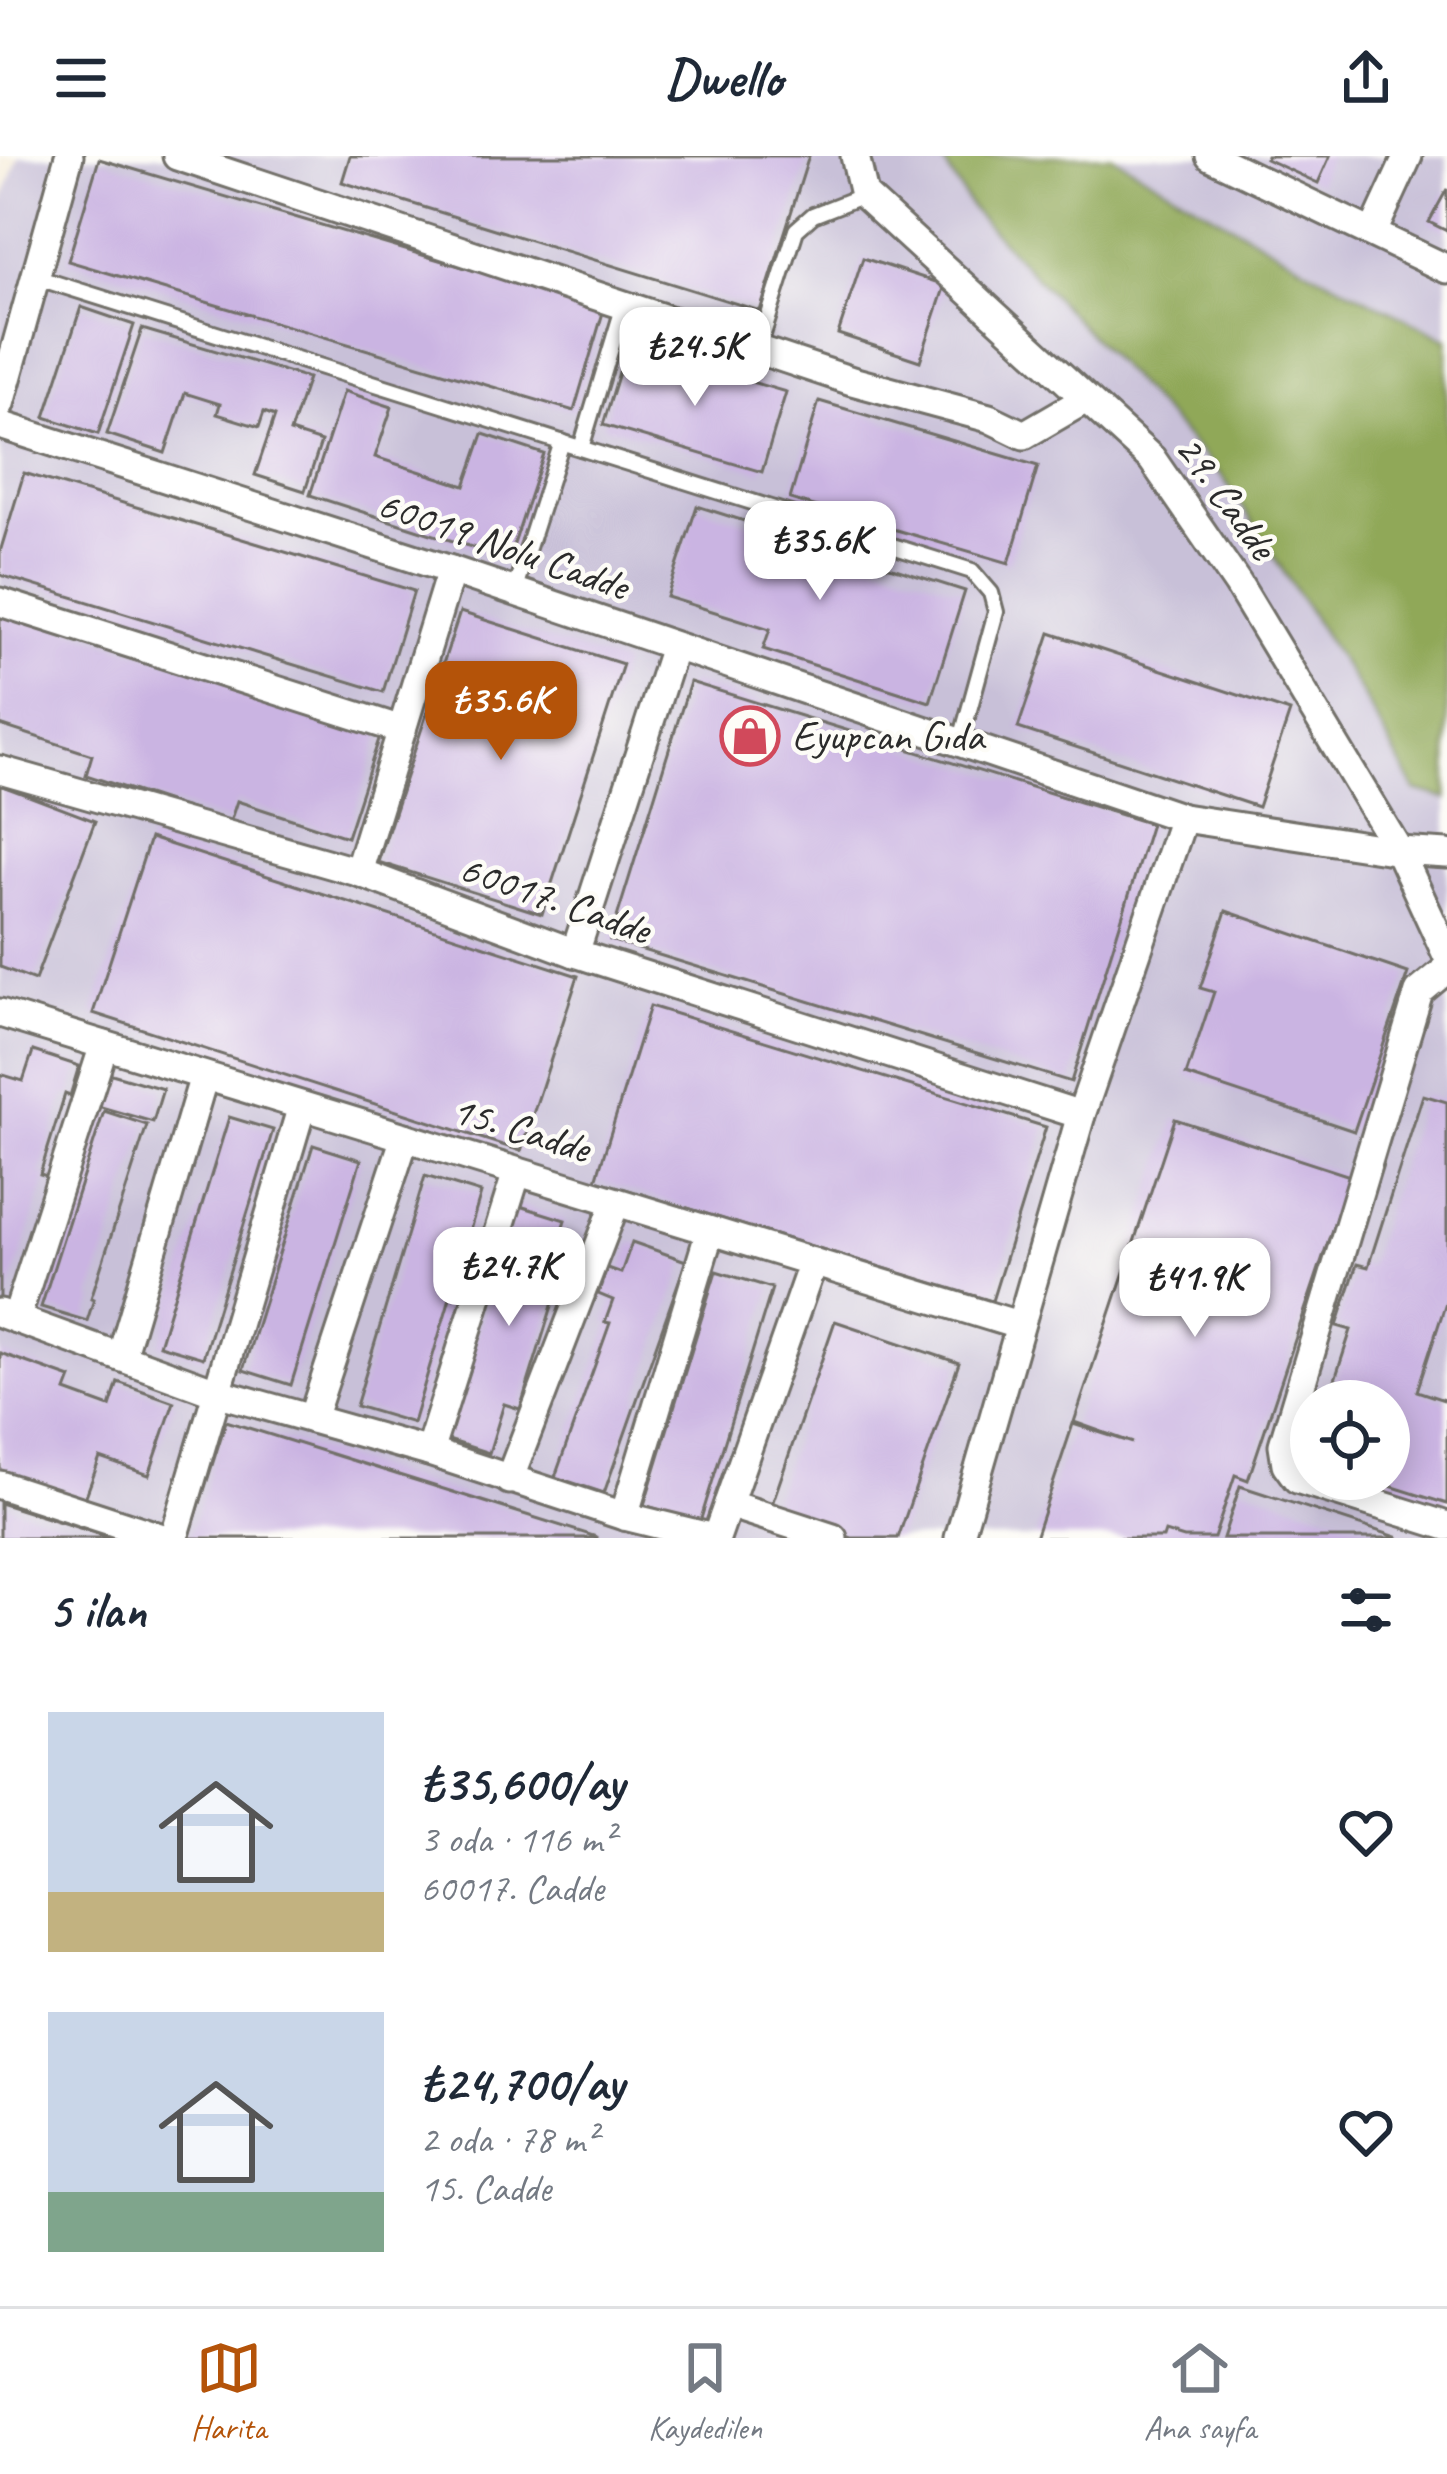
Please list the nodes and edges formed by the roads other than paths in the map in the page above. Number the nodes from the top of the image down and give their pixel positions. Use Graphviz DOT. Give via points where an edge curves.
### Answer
graph roads {
  1 [pos="69,156"];
  2 [pos="177,156"];
  3 [pos="855,156"];
  4 [pos="1210,156"];
  5 [pos="1408,156"];
  6 [pos="864,194"];
  7 [pos="1373,232"];
  8 [pos="1447,268"];
  9 [pos="35,277"];
  10 [pos="624,305"];
  11 [pos="758,350"];
  12 [pos="1086,399"];
  13 [pos="0,404"];
  14 [pos="0,425"];
  15 [pos="562,442"];
  16 [pos="581,448"];
  17 [pos="451,570"];
  18 [pos="514,591"];
  19 [pos="0,602"];
  20 [pos="674,647"];
  21 [pos="401,730"];
  22 [pos="960,743"];
  23 [pos="0,770"];
  24 [pos="1183,818"];
  25 [pos="1399,851"];
  26 [pos="1447,854"];
  27 [pos="358,872"];
  28 [pos="575,953"];
  29 [pos="1447,955"];
  30 [pos="1447,969"];
  31 [pos="1,1015"];
  32 [pos="104,1045"];
  33 [pos="204,1076"];
  34 [pos="302,1106"];
  35 [pos="1081,1115"];
  36 [pos="405,1137"];
  37 [pos="517,1172"];
  38 [pos="616,1202"];
  39 [pos="710,1231"];
  40 [pos="813,1262"];
  41 [pos="8,1316"];
  42 [pos="1018,1325"];
  43 [pos="121,1358"];
  44 [pos="216,1392"];
  45 [pos="312,1419"];
  46 [pos="429,1452"];
  47 [pos="509,1480"];
  48 [pos="0,1485"];
  49 [pos="728,1504"];
  50 [pos="624,1516"];
  51 [pos="1447,1526"];
  52 [pos="163,1538"];
  53 [pos="174,1538"];
  54 [pos="715,1538"];
  55 [pos="833,1538"];
  56 [pos="959,1538"];
  1 -- 9 [label="street"];
  2 -- 10 [label="street"];
  3 -- 6 [label="street"];
  4 -- 7 [label="street"];
  5 -- 7 [label="street"];
  6 -- 11 [label="lane" via="796,230"];
  6 -- 12 [label="street, 29. Cadde"];
  7 -- 8 [label="street"];
  9 -- 13 [label="street"];
  9 -- 15 [label="lane"];
  10 -- 11 [label="street"];
  10 -- 16 [label="lane"];
  11 -- 12 [label="street" via="1024,435"];
  12 -- 25 [label="street, 29. Cadde" via="1152,459 1238,584"];
  14 -- 17 [label="street, 60019 Nolu Cadde"];
  15 -- 16 [label="lane"];
  15 -- 18 [label="lane"];
  16 -- 22 [label="lane" via="980,577 996,612"];
  17 -- 18 [label="street, 60019 Nolu Cadde"];
  17 -- 21 [label="street"];
  18 -- 20 [label="street, 60019 Nolu Cadde"];
  19 -- 21 [label="street"];
  20 -- 22 [label="street, 60019 Nolu Cadde"];
  20 -- 28 [label="street"];
  21 -- 27 [label="street"];
  22 -- 24 [label="street, 60019 Nolu Cadde"];
  23 -- 27 [label="street, 60017. Cadde"];
  24 -- 25 [label="street, 60019 Nolu Cadde"];
  24 -- 35 [label="street"];
  25 -- 26 [label="street, 60019 Nolu Cadde"];
  25 -- 29 [label="street, 29. Cadde"];
  27 -- 28 [label="street, 60017. Cadde"];
  28 -- 35 [label="street, 60017. Cadde"];
  30 -- 51 [label="street" via="1419,992 1283,1445 1297,1479"];
  31 -- 32 [label="street, 15. Cadde"];
  32 -- 33 [label="street, 15. Cadde"];
  32 -- 41 [label="street"];
  33 -- 34 [label="street, 15. Cadde"];
  33 -- 43 [label="street"];
  34 -- 36 [label="street, 15. Cadde"];
  34 -- 44 [label="street"];
  35 -- 42 [label="street"];
  36 -- 37 [label="street, 15. Cadde"];
  36 -- 45 [label="street"];
  37 -- 38 [label="street, 15. Cadde"];
  37 -- 46 [label="street"];
  38 -- 39 [label="street, 15. Cadde"];
  38 -- 47 [label="street"];
  39 -- 40 [label="street, 15. Cadde"];
  39 -- 50 [label="street"];
  40 -- 42 [label="street, 15. Cadde"];
  40 -- 49 [label="street"];
  41 -- 43 [label="street"];
  42 -- 56 [label="street"];
  43 -- 44 [label="street"];
  44 -- 45 [label="street"];
  44 -- 53 [label="street"];
  45 -- 46 [label="street"];
  46 -- 47 [label="street"];
  47 -- 50 [label="street"];
  48 -- 52 [label="street"];
  49 -- 54 [label="street"];
  49 -- 55 [label="street"];
  50 -- 54 [label="street"];
}
